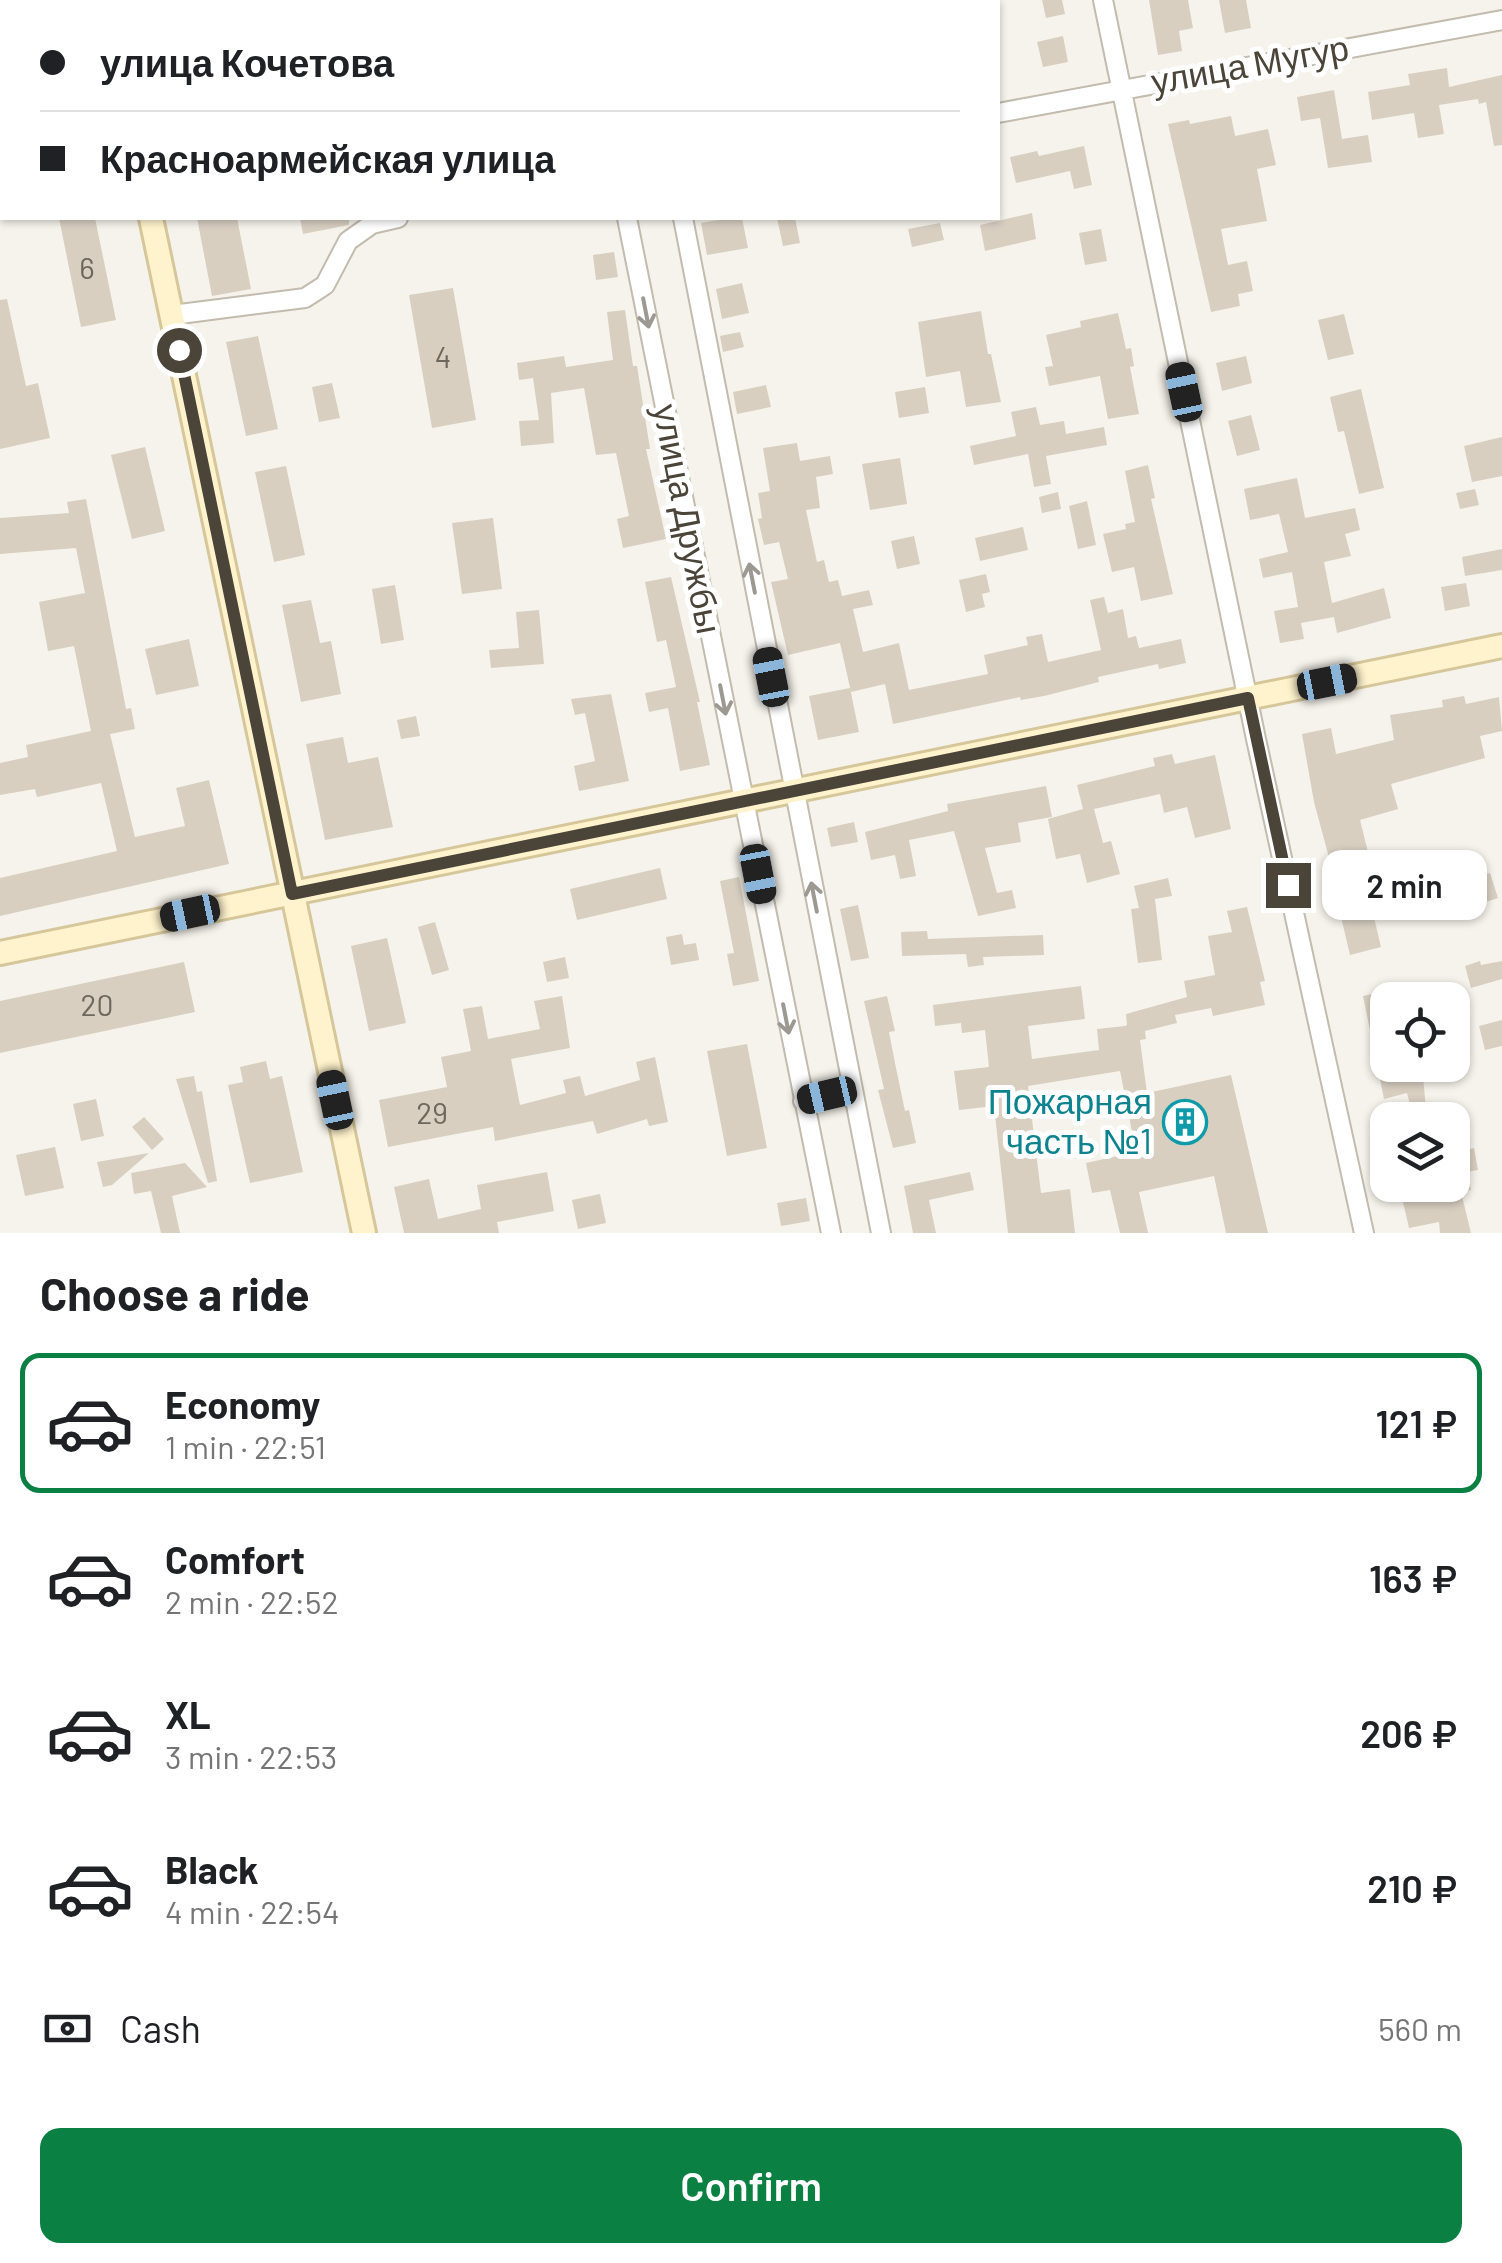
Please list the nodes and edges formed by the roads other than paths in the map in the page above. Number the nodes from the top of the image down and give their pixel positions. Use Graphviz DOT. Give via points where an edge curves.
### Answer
graph roads {
  1 [pos="1103,0"];
  2 [pos="1502,20"];
  3 [pos="1121,89"];
  4 [pos="1000,113"];
  5 [pos="151,220"];
  6 [pos="389,220"];
  7 [pos="627,220"];
  8 [pos="682,220"];
  9 [pos="172,315"];
  10 [pos="1502,646"];
  11 [pos="1248,698"];
  12 [pos="793,792"];
  13 [pos="744,802"];
  14 [pos="292,894"];
  15 [pos="0,953"];
  16 [pos="852,1090"];
  17 [pos="802,1101"];
  18 [pos="364,1233"];
  19 [pos="831,1233"];
  20 [pos="882,1233"];
  21 [pos="1364,1233"];
  1 -- 3 [label="street"];
  2 -- 3 [label="street, улица Мугур"];
  3 -- 4 [label="street, улица Мугур"];
  3 -- 11 [label="street"];
  5 -- 9 [label="street"];
  6 -- 9 [label="street" via="348,241 325,285 305,298"];
  7 -- 13 [label="street, улица Дружбы, one-way"];
  12 -- 8 [label="street, улица Дружбы, one-way"];
  9 -- 14 [label="street"];
  10 -- 11 [label="street"];
  11 -- 12 [label="street"];
  11 -- 21 [label="street"];
  12 -- 13 [label="street"];
  16 -- 12 [label="street, улица Дружбы, one-way"];
  13 -- 14 [label="street"];
  13 -- 17 [label="street, улица Дружбы, one-way"];
  14 -- 15 [label="street"];
  14 -- 18 [label="street"];
  16 -- 17 [label="street"];
  16 -- 20 [label="street, улица Дружбы"];
  17 -- 19 [label="street, улица Дружбы"];
}
